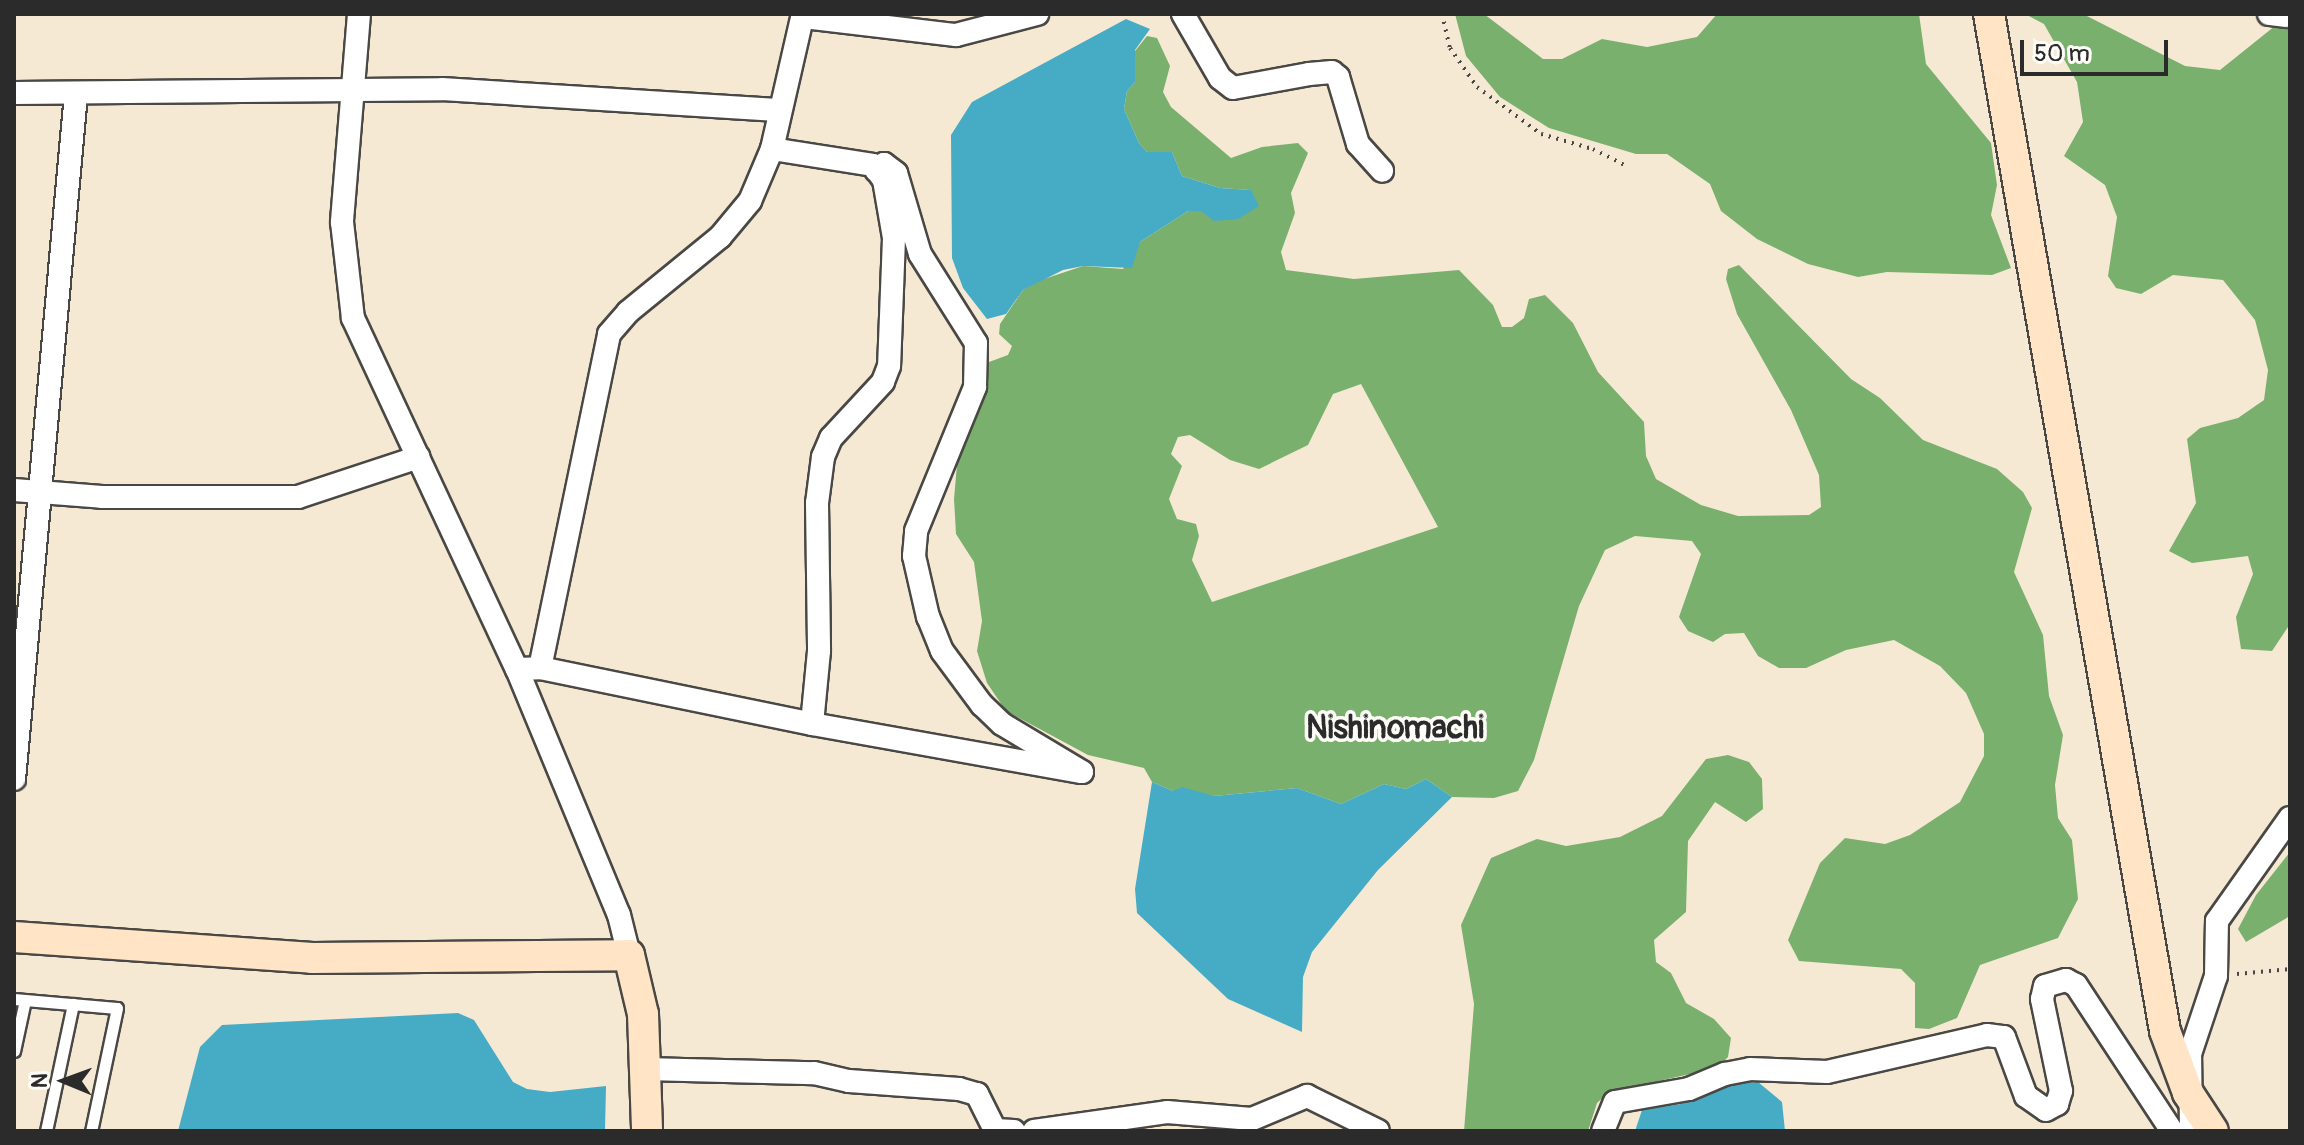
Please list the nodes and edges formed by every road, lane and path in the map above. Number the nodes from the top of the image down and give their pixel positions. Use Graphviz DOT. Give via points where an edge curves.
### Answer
graph roads {
  1 [pos="359,14"];
  2 [pos="1037,14"];
  3 [pos="1183,14"];
  4 [pos="1442,14"];
  5 [pos="1989,14"];
  6 [pos="803,16"];
  7 [pos="14,93"];
  8 [pos="355,93"];
  9 [pos="76,94"];
  10 [pos="777,110"];
  11 [pos="772,149"];
  12 [pos="1628,167"];
  13 [pos="876,170"];
  14 [pos="1382,171"];
  15 [pos="419,457"];
  16 [pos="14,490"];
  17 [pos="43,495"];
  18 [pos="540,668"];
  19 [pos="517,669"];
  20 [pos="812,724"];
  21 [pos="14,779"];
  22 [pos="2290,818"];
  23 [pos="14,937"];
  24 [pos="629,955"];
  25 [pos="2290,969"];
  26 [pos="2216,976"];
  27 [pos="19,999"];
  28 [pos="73,1004"];
  29 [pos="14,1051"];
  30 [pos="645,1069"];
  31 [pos="2188,1093"];
  32 [pos="46,1131"];
  33 [pos="91,1131"];
  34 [pos="647,1131"];
  35 [pos="1014,1131"];
  36 [pos="1034,1131"];
  37 [pos="1378,1131"];
  38 [pos="1603,1131"];
  39 [pos="2172,1131"];
  40 [pos="2191,1131"];
  41 [pos="2213,1131"];
  1 -- 8 [label="street"];
  2 -- 6 [label="street" via="956,35"];
  3 -- 14 [label="street" via="1220,78 1233,88 1332,72 1358,144"];
  4 -- 12 [label="path" via="1450,48 1477,87 1541,134 1582,144"];
  5 -- 31 [label="street" via="2147,939 2165,1031"];
  6 -- 10 [label="street" via="794,71"];
  7 -- 9 [label="street"];
  8 -- 9 [label="street"];
  8 -- 10 [label="street" via="442,89"];
  8 -- 15 [label="street" via="342,222 353,318"];
  9 -- 17 [label="street"];
  10 -- 11 [label="street"];
  11 -- 13 [label="street"];
  11 -- 18 [label="street" via="750,201 720,237 628,312 609,334"];
  13 -- 20 [label="street" via="884,180 894,238 892,345 883,382 831,438 823,457 817,503 819,651"];
  13 -- 20 [label="street" via="884,164 896,173 920,254 976,343 975,387 916,531 914,556 928,617 942,651 982,705 1002,724 1082,772"];
  15 -- 17 [label="street" via="298,497"];
  15 -- 19 [label="street"];
  16 -- 17 [label="street"];
  17 -- 21 [label="street"];
  18 -- 19 [label="street"];
  18 -- 20 [label="street"];
  19 -- 24 [label="street" via="613,900"];
  22 -- 26 [label="street" via="2217,921"];
  23 -- 24 [label="street" via="312,958"];
  24 -- 30 [label="street" via="643,1014"];
  25 -- 26 [label="path"];
  26 -- 31 [label="street" via="2190,1054"];
  27 -- 28 [label="lane"];
  27 -- 29 [label="lane"];
  28 -- 32 [label="lane"];
  28 -- 33 [label="lane" via="117,1008"];
  30 -- 34 [label="street"];
  30 -- 35 [label="street" via="814,1073 849,1081 959,1089 977,1094 995,1130"];
  31 -- 40 [label="street"];
  31 -- 41 [label="street"];
  36 -- 37 [label="street" via="1167,1112 1252,1119 1307,1096"];
  38 -- 39 [label="street" via="1615,1102 1689,1089 1725,1074 1827,1072 1987,1035 2004,1037 2026,1096 2046,1110 2057,1104 2061,1091 2042,999 2045,986 2066,980 2076,985"];
}
